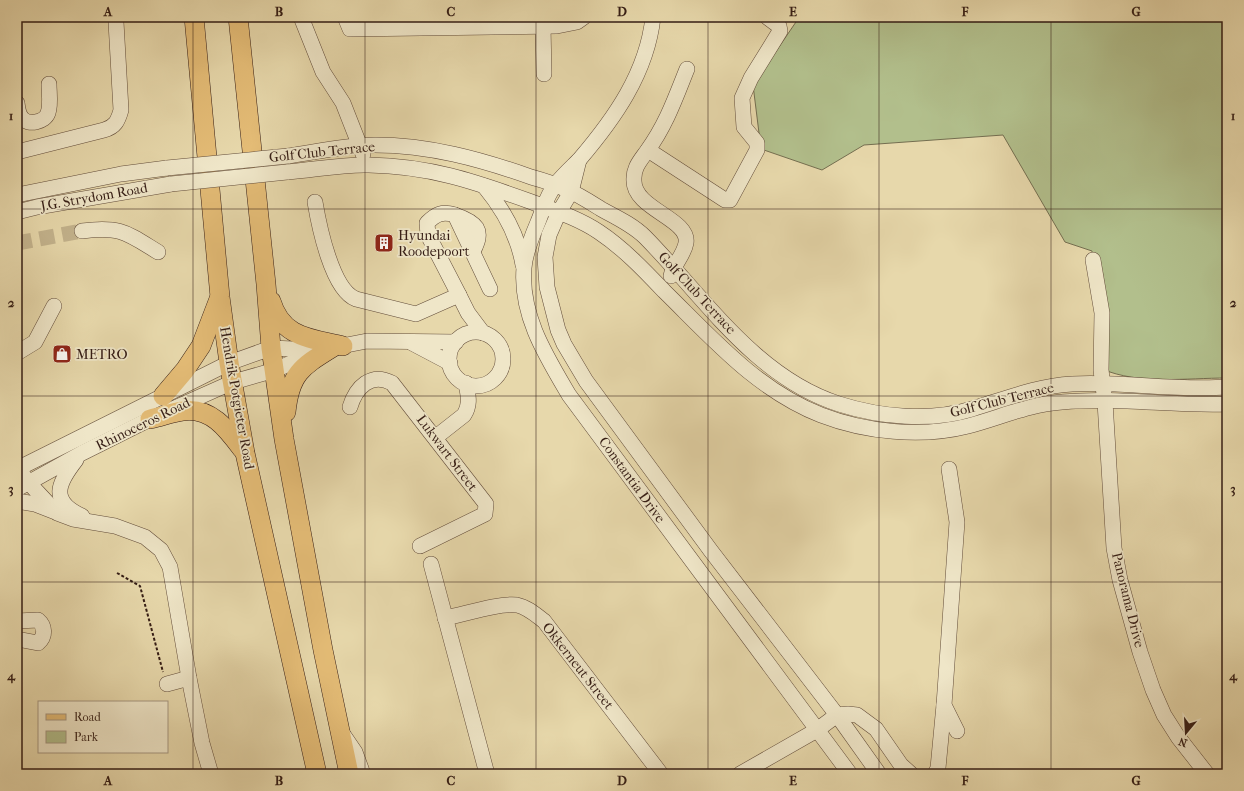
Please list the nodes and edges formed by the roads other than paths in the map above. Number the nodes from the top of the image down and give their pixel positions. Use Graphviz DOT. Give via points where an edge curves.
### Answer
graph roads {
  1 [pos="194,17"];
  2 [pos="238,17"];
  3 [pos="301,17"];
  4 [pos="345,17"];
  5 [pos="584,17"];
  6 [pos="653,17"];
  7 [pos="767,17"];
  8 [pos="116,22"];
  9 [pos="484,22"];
  10 [pos="370,23"];
  11 [pos="543,26"];
  12 [pos="687,69"];
  13 [pos="544,74"];
  14 [pos="48,84"];
  15 [pos="17,104"];
  16 [pos="40,121"];
  17 [pos="46,144"];
  18 [pos="361,145"];
  19 [pos="648,150"];
  20 [pos="17,152"];
  21 [pos="579,159"];
  22 [pos="366,164"];
  23 [pos="167,168"];
  24 [pos="171,184"];
  25 [pos="483,185"];
  26 [pos="555,185"];
  27 [pos="571,192"];
  28 [pos="17,195"];
  29 [pos="315,202"];
  30 [pos="544,207"];
  31 [pos="17,212"];
  32 [pos="559,212"];
  33 [pos="82,231"];
  34 [pos="158,252"];
  35 [pos="1093,260"];
  36 [pos="524,268"];
  37 [pos="672,268"];
  38 [pos="645,272"];
  39 [pos="266,284"];
  40 [pos="490,288"];
  41 [pos="667,293"];
  42 [pos="459,295"];
  43 [pos="220,297"];
  44 [pos="54,306"];
  45 [pos="468,313"];
  46 [pos="483,333"];
  47 [pos="461,338"];
  48 [pos="409,342"];
  49 [pos="333,347"];
  50 [pos="271,348"];
  51 [pos="17,353"];
  52 [pos="229,363"];
  53 [pos="450,363"];
  54 [pos="275,370"];
  55 [pos="233,382"];
  56 [pos="466,383"];
  57 [pos="483,385"];
  58 [pos="1103,385"];
  59 [pos="1227,387"];
  60 [pos="163,396"];
  61 [pos="1105,402"];
  62 [pos="1227,404"];
  63 [pos="350,407"];
  64 [pos="464,415"];
  65 [pos="150,420"];
  66 [pos="436,437"];
  67 [pos="284,439"];
  68 [pos="82,454"];
  69 [pos="245,454"];
  70 [pos="17,468"];
  71 [pos="949,469"];
  72 [pos="23,486"];
  73 [pos="17,501"];
  74 [pos="57,513"];
  75 [pos="94,521"];
  76 [pos="420,546"];
  77 [pos="686,554"];
  78 [pos="717,559"];
  79 [pos="431,564"];
  80 [pos="708,583"];
  81 [pos="445,618"];
  82 [pos="17,621"];
  83 [pos="17,639"];
  84 [pos="189,678"];
  85 [pos="167,684"];
  86 [pos="944,705"];
  87 [pos="837,715"];
  88 [pos="338,727"];
  89 [pos="817,730"];
  90 [pos="957,731"];
  91 [pos="211,774"];
  92 [pos="317,774"];
  93 [pos="349,774"];
  94 [pos="363,774"];
  95 [pos="486,774"];
  96 [pos="661,774"];
  97 [pos="740,774"];
  98 [pos="850,774"];
  99 [pos="879,774"];
  100 [pos="911,774"];
  101 [pos="935,774"];
  102 [pos="1207,774"];
  1 -- 43 [label="main road, Hendrik Potgieter Road"];
  2 -- 39 [label="main road"];
  3 -- 18 [label="street" via="323,72 343,103"];
  4 -- 10 [label="street" via="350,29"];
  5 -- 11 [label="street" via="566,25"];
  6 -- 21 [label="street, Constantia Drive" via="646,52 636,79 620,106"];
  7 -- 19 [label="street" via="779,26 780,31 751,78 742,98 744,127 757,144 757,150 730,200 725,200"];
  8 -- 17 [label="street" via="121,110 116,124 111,128"];
  9 -- 10 [label="street"];
  9 -- 11 [label="street"];
  11 -- 13 [label="street"];
  12 -- 19 [label="street" via="664,126"];
  14 -- 16 [label="street" via="49,112"];
  15 -- 16 [label="street" via="22,119 27,122"];
  16 -- 17 [label="street"];
  17 -- 20 [label="street"];
  18 -- 22 [label="street"];
  18 -- 23 [label="street, Golf Club Terrace, bridge" via="288,156"];
  18 -- 26 [label="street, Golf Club Terrace" via="394,145 455,154 507,168"];
  19 -- 37 [label="street" via="636,167 634,188 640,197 676,224 684,235 686,245"];
  21 -- 26 [label="street, Constantia Drive"];
  21 -- 27 [label="street, Constantia Drive"];
  22 -- 24 [label="street, Golf Club Terrace, bridge"];
  22 -- 25 [label="street, Golf Club Terrace" via="426,170 453,175"];
  23 -- 28 [label="street, J.G. Strydom Road" via="121,174"];
  24 -- 31 [label="street, J.G. Strydom Road"];
  25 -- 30 [label="street, Golf Club Terrace"];
  25 -- 36 [label="street" via="500,206 516,238"];
  26 -- 27 [label="street, Golf Club Terrace"];
  26 -- 30 [label="street, Constantia Drive"];
  27 -- 32 [label="street, Constantia Drive"];
  27 -- 37 [label="street, Golf Club Terrace" via="642,235"];
  29 -- 42 [label="street" via="326,252 348,295 416,314"];
  30 -- 32 [label="street, Golf Club Terrace"];
  30 -- 36 [label="street, Constantia Drive"];
  32 -- 38 [label="street, Golf Club Terrace" via="597,230"];
  32 -- 78 [label="street, Constantia Drive" via="549,235 545,274 553,312 564,344 586,381"];
  33 -- 34 [label="street" via="106,228 125,232"];
  35 -- 58 [label="street, Panorama Drive" via="1102,313"];
  36 -- 77 [label="street, Constantia Drive" via="525,296 530,318 546,356 569,394"];
  37 -- 38 [label="street"];
  37 -- 41 [label="street"];
  37 -- 58 [label="street, Golf Club Terrace" via="752,351 775,370 810,391 838,403 896,415 945,415 1047,387 1073,384"];
  38 -- 41 [label="street, Golf Club Terrace"];
  39 -- 49 [label="main road" via="275,315 290,331"];
  39 -- 50 [label="main road"];
  40 -- 42 [label="street" via="473,251 479,240 478,231 473,223 446,213 435,215 427,223 428,235"];
  41 -- 61 [label="street, Golf Club Terrace" via="742,367 771,389 802,406 850,424 897,431 929,431 966,427 1043,403 1078,400"];
  42 -- 45 [label="street"];
  43 -- 52 [label="main road, Hendrik Potgieter Road"];
  43 -- 60 [label="main road" via="201,346 186,370"];
  44 -- 51 [label="street" via="35,342"];
  45 -- 46 [label="street"];
  45 -- 47 [label="street"];
  46 -- 47 [label="street" via="474,332"];
  46 -- 57 [label="street" via="498,342 503,359 498,375"];
  47 -- 48 [label="street"];
  47 -- 53 [label="street" via="450,354"];
  48 -- 49 [label="street" via="367,341"];
  48 -- 53 [label="street"];
  49 -- 50 [label="street"];
  49 -- 54 [label="street, Rhinoceros Road"];
  49 -- 67 [label="main road" via="307,364 292,382"];
  50 -- 52 [label="street, Rhinoceros Road"];
  50 -- 54 [label="main road"];
  52 -- 55 [label="main road, Hendrik Potgieter Road"];
  52 -- 60 [label="street, Rhinoceros Road"];
  53 -- 56 [label="street" via="456,375"];
  54 -- 55 [label="street, Rhinoceros Road"];
  54 -- 67 [label="main road"];
  55 -- 65 [label="street, Rhinoceros Road"];
  55 -- 69 [label="main road, Hendrik Potgieter Road"];
  56 -- 57 [label="street" via="474,386"];
  56 -- 64 [label="street" via="469,406"];
  57 -- 64 [label="street" via="474,409"];
  58 -- 59 [label="street, Golf Club Terrace"];
  58 -- 61 [label="street, Panorama Drive"];
  60 -- 70 [label="street, Rhinoceros Road"];
  61 -- 62 [label="street, Golf Club Terrace"];
  61 -- 102 [label="street, Panorama Drive" via="1114,548 1129,613 1153,690 1164,715"];
  63 -- 66 [label="street, Lukwart Street" via="358,389 369,380 387,380 399,389"];
  64 -- 66 [label="street"];
  65 -- 68 [label="street, Rhinoceros Road"];
  65 -- 69 [label="main road" via="183,411 202,411 228,429"];
  66 -- 76 [label="street, Lukwart Street" via="486,504 486,512 477,519"];
  67 -- 88 [label="main road"];
  68 -- 72 [label="street, Rhinoceros Road"];
  68 -- 75 [label="street" via="64,475 60,499 69,509"];
  69 -- 92 [label="main road, Hendrik Potgieter Road"];
  70 -- 72 [label="street"];
  71 -- 86 [label="street" via="957,522"];
  72 -- 74 [label="street"];
  73 -- 74 [label="street" via="35,504"];
  74 -- 75 [label="street" via="73,519"];
  75 -- 84 [label="street" via="146,538 161,550 170,567"];
  77 -- 78 [label="street"];
  77 -- 80 [label="street, Constantia Drive"];
  78 -- 80 [label="street"];
  78 -- 87 [label="street, Constantia Drive"];
  79 -- 81 [label="street"];
  80 -- 89 [label="street, Constantia Drive"];
  81 -- 95 [label="street"];
  81 -- 96 [label="street, Okkerneut Street" via="499,607 517,606 532,612 544,621"];
  82 -- 83 [label="street" via="38,620 43,625 44,633 38,643"];
  84 -- 85 [label="street"];
  84 -- 91 [label="street"];
  86 -- 90 [label="street"];
  86 -- 101 [label="street" via="938,768"];
  87 -- 89 [label="street"];
  87 -- 99 [label="street, Constantia Drive"];
  87 -- 100 [label="street" via="857,715 865,720 876,729 901,765"];
  88 -- 93 [label="main road"];
  88 -- 94 [label="street" via="355,752"];
  89 -- 97 [label="street"];
  89 -- 98 [label="street, Constantia Drive"];
}
